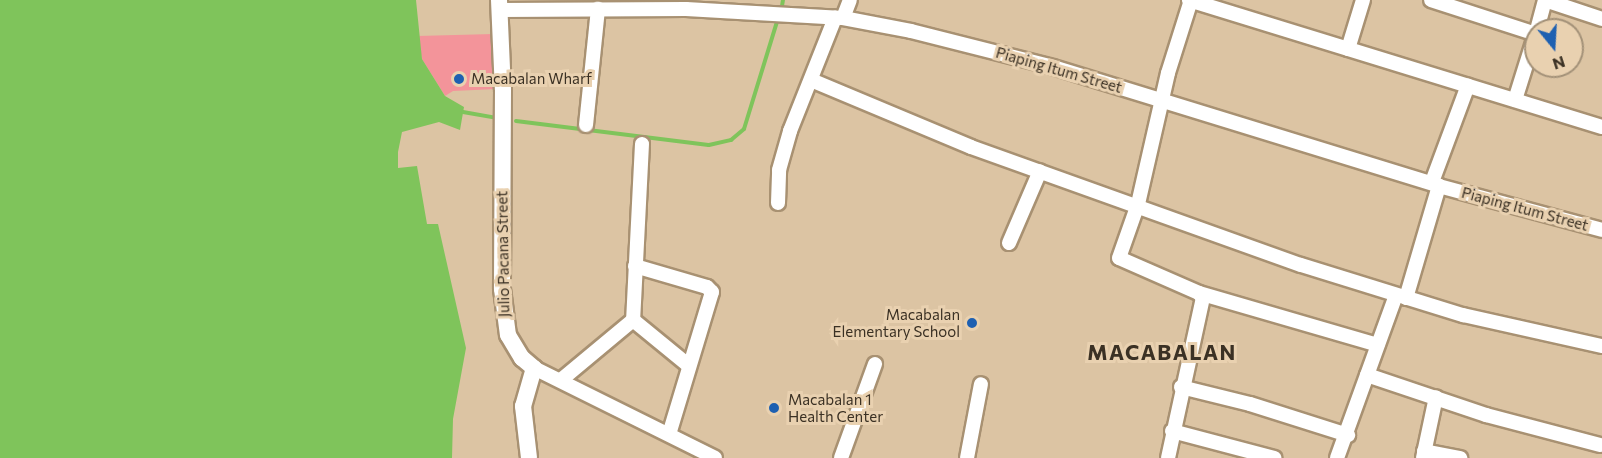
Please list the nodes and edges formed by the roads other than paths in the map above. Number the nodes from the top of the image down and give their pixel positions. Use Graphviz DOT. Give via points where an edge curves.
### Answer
graph roads {
  1 [pos="850,0"];
  2 [pos="1190,0"];
  3 [pos="1363,0"];
  4 [pos="1431,0"];
  5 [pos="1545,0"];
  6 [pos="499,5"];
  7 [pos="686,5"];
  8 [pos="598,9"];
  9 [pos="839,18"];
  10 [pos="1540,18"];
  11 [pos="1602,20"];
  12 [pos="1524,28"];
  13 [pos="1348,49"];
  14 [pos="1524,71"];
  15 [pos="811,80"];
  16 [pos="1468,85"];
  17 [pos="1161,100"];
  18 [pos="1515,100"];
  19 [pos="586,125"];
  20 [pos="1602,128"];
  21 [pos="642,144"];
  22 [pos="1040,171"];
  23 [pos="1435,184"];
  24 [pos="778,203"];
  25 [pos="1138,204"];
  26 [pos="1602,230"];
  27 [pos="1009,243"];
  28 [pos="635,266"];
  29 [pos="1199,293"];
  30 [pos="1401,296"];
  31 [pos="633,321"];
  32 [pos="1378,345"];
  33 [pos="1602,346"];
  34 [pos="876,364"];
  35 [pos="688,365"];
  36 [pos="534,368"];
  37 [pos="1367,375"];
  38 [pos="561,380"];
  39 [pos="981,384"];
  40 [pos="1180,387"];
  41 [pos="1436,397"];
  42 [pos="1172,431"];
  43 [pos="669,434"];
  44 [pos="1348,435"];
  45 [pos="1601,442"];
  46 [pos="1423,455"];
  47 [pos="529,458"];
  48 [pos="715,458"];
  49 [pos="841,458"];
  50 [pos="967,458"];
  51 [pos="1168,458"];
  52 [pos="1274,458"];
  53 [pos="1336,458"];
  54 [pos="1460,458"];
  55 [pos="1590,458"];
  1 -- 9 [label="street"];
  2 -- 13 [label="street"];
  2 -- 17 [label="street"];
  3 -- 13 [label="street"];
  4 -- 12 [label="street"];
  5 -- 10 [label="street"];
  5 -- 11 [label="street"];
  6 -- 8 [label="street, Piaping Itum Street"];
  6 -- 36 [label="main road, Julio Pacana Street" via="503,308 513,347"];
  7 -- 8 [label="street, Piaping Itum Street"];
  7 -- 9 [label="street, Piaping Itum Street"];
  8 -- 19 [label="street"];
  9 -- 15 [label="street"];
  9 -- 17 [label="street, Piaping Itum Street" via="1053,67"];
  13 -- 16 [label="street"];
  14 -- 18 [label="street"];
  15 -- 22 [label="street" via="896,118"];
  15 -- 24 [label="street" via="784,151"];
  16 -- 18 [label="street"];
  16 -- 23 [label="street"];
  17 -- 23 [label="street, Piaping Itum Street"];
  17 -- 25 [label="street"];
  18 -- 20 [label="street"];
  21 -- 28 [label="street"];
  22 -- 25 [label="street"];
  22 -- 27 [label="street"];
  23 -- 26 [label="street, Piaping Itum Street"];
  23 -- 30 [label="street"];
  25 -- 29 [label="street" via="1119,259"];
  25 -- 30 [label="street" via="1301,265"];
  28 -- 31 [label="street"];
  28 -- 35 [label="street" via="707,287 712,292"];
  29 -- 32 [label="street"];
  29 -- 40 [label="street" via="1202,313"];
  30 -- 32 [label="street"];
  30 -- 33 [label="street" via="1463,315"];
  31 -- 35 [label="street"];
  31 -- 38 [label="street"];
  32 -- 37 [label="street"];
  34 -- 49 [label="street"];
  35 -- 43 [label="street"];
  36 -- 38 [label="street, Julio Pacana Street"];
  36 -- 47 [label="main road" via="523,406"];
  37 -- 41 [label="street"];
  37 -- 44 [label="street"];
  38 -- 43 [label="street, Julio Pacana Street"];
  39 -- 50 [label="street"];
  40 -- 42 [label="street"];
  40 -- 44 [label="street"];
  41 -- 45 [label="street" via="1486,416"];
  41 -- 46 [label="street"];
  42 -- 51 [label="street"];
  42 -- 52 [label="street"];
  43 -- 48 [label="street, Julio Pacana Street"];
  44 -- 53 [label="street"];
  45 -- 55 [label="street"];
  46 -- 54 [label="street"];
}
